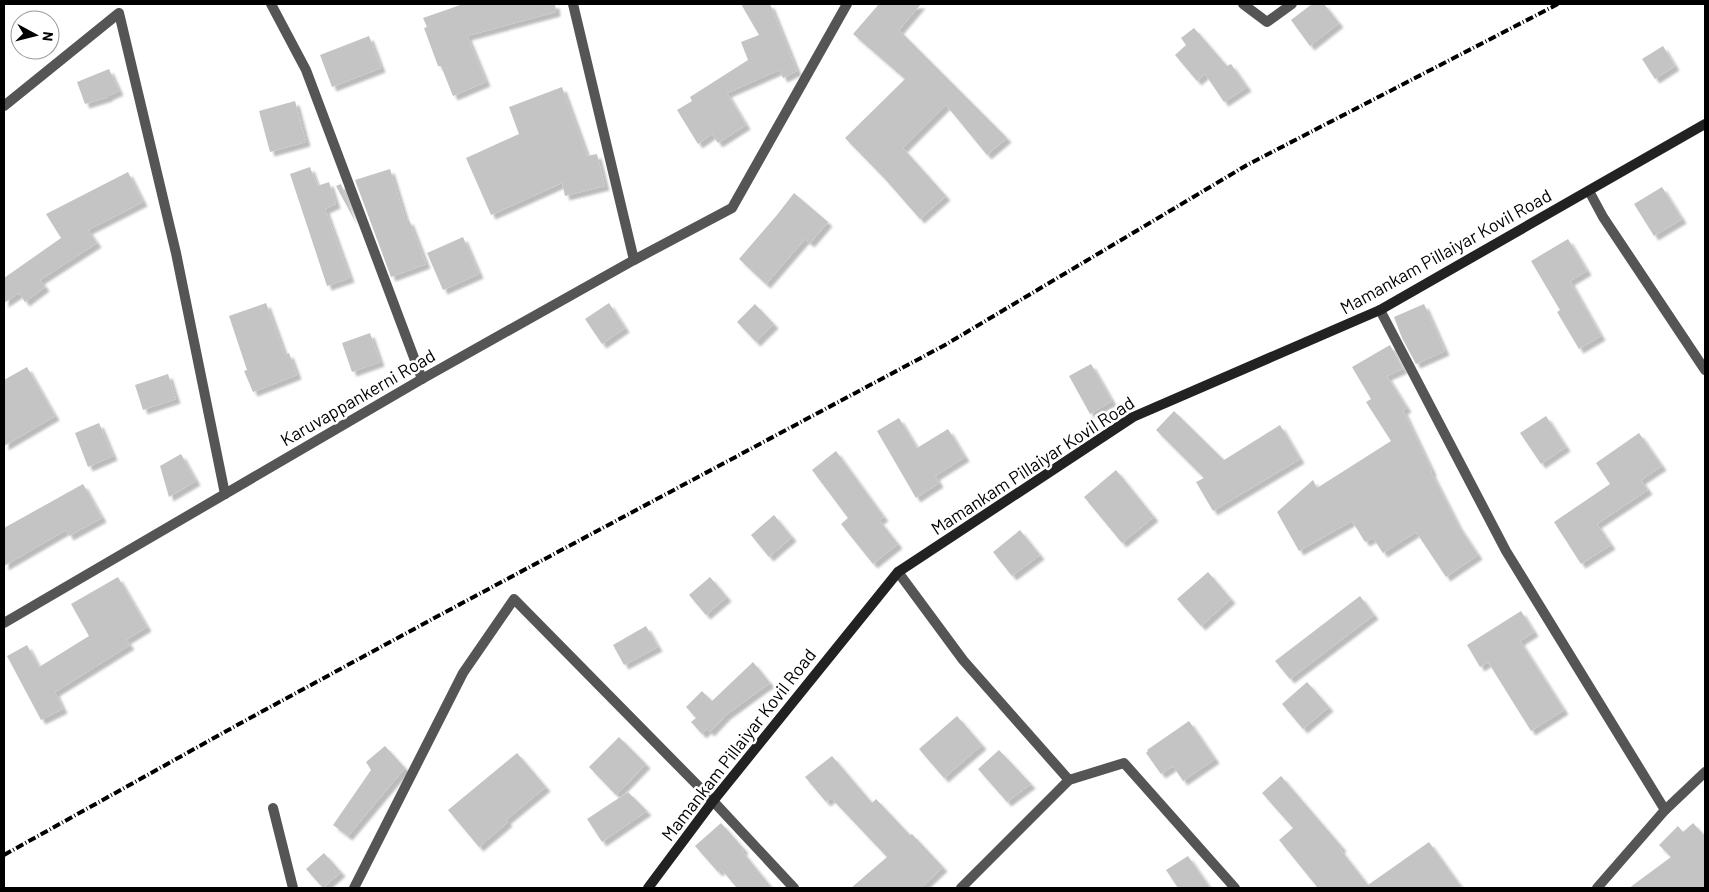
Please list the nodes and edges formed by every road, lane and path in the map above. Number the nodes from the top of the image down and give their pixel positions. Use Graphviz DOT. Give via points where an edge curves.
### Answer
graph roads {
  1 [pos="271,4"];
  2 [pos="573,4"];
  3 [pos="847,4"];
  4 [pos="1243,4"];
  5 [pos="1292,4"];
  6 [pos="4,106"];
  7 [pos="1705,124"];
  8 [pos="1589,192"];
  9 [pos="634,260"];
  10 [pos="1380,310"];
  11 [pos="1705,370"];
  12 [pos="422,379"];
  13 [pos="225,494"];
  14 [pos="898,572"];
  15 [pos="4,623"];
  16 [pos="1705,772"];
  17 [pos="1068,780"];
  18 [pos="713,801"];
  19 [pos="273,808"];
  20 [pos="1664,810"];
  21 [pos="292,888"];
  22 [pos="354,888"];
  23 [pos="648,888"];
  24 [pos="794,888"];
  25 [pos="962,888"];
  26 [pos="1235,888"];
  27 [pos="1597,888"];
  1 -- 12 [label="street" via="306,70"];
  2 -- 9 [label="street"];
  3 -- 9 [label="street, Karuvappankerni Road" via="732,208"];
  4 -- 5 [label="street" via="1267,22"];
  6 -- 13 [label="street" via="119,13 176,253"];
  7 -- 8 [label="main road, Mamankam Pillaiyar Kovil Road"];
  8 -- 10 [label="main road, Mamankam Pillaiyar Kovil Road"];
  8 -- 11 [label="street"];
  9 -- 12 [label="street, Karuvappankerni Road"];
  10 -- 14 [label="main road, Mamankam Pillaiyar Kovil Road" via="1133,417"];
  10 -- 20 [label="street" via="1506,551"];
  12 -- 13 [label="street, Karuvappankerni Road"];
  13 -- 15 [label="street, Karuvappankerni Road"];
  14 -- 17 [label="street" via="963,660"];
  14 -- 18 [label="main road, Mamankam Pillaiyar Kovil Road"];
  16 -- 20 [label="street"];
  17 -- 25 [label="street"];
  17 -- 26 [label="street" via="1124,763"];
  18 -- 22 [label="street" via="514,599 463,673"];
  18 -- 23 [label="main road, Mamankam Pillaiyar Kovil Road"];
  18 -- 24 [label="street"];
  19 -- 21 [label="street"];
  20 -- 27 [label="street"];
}
